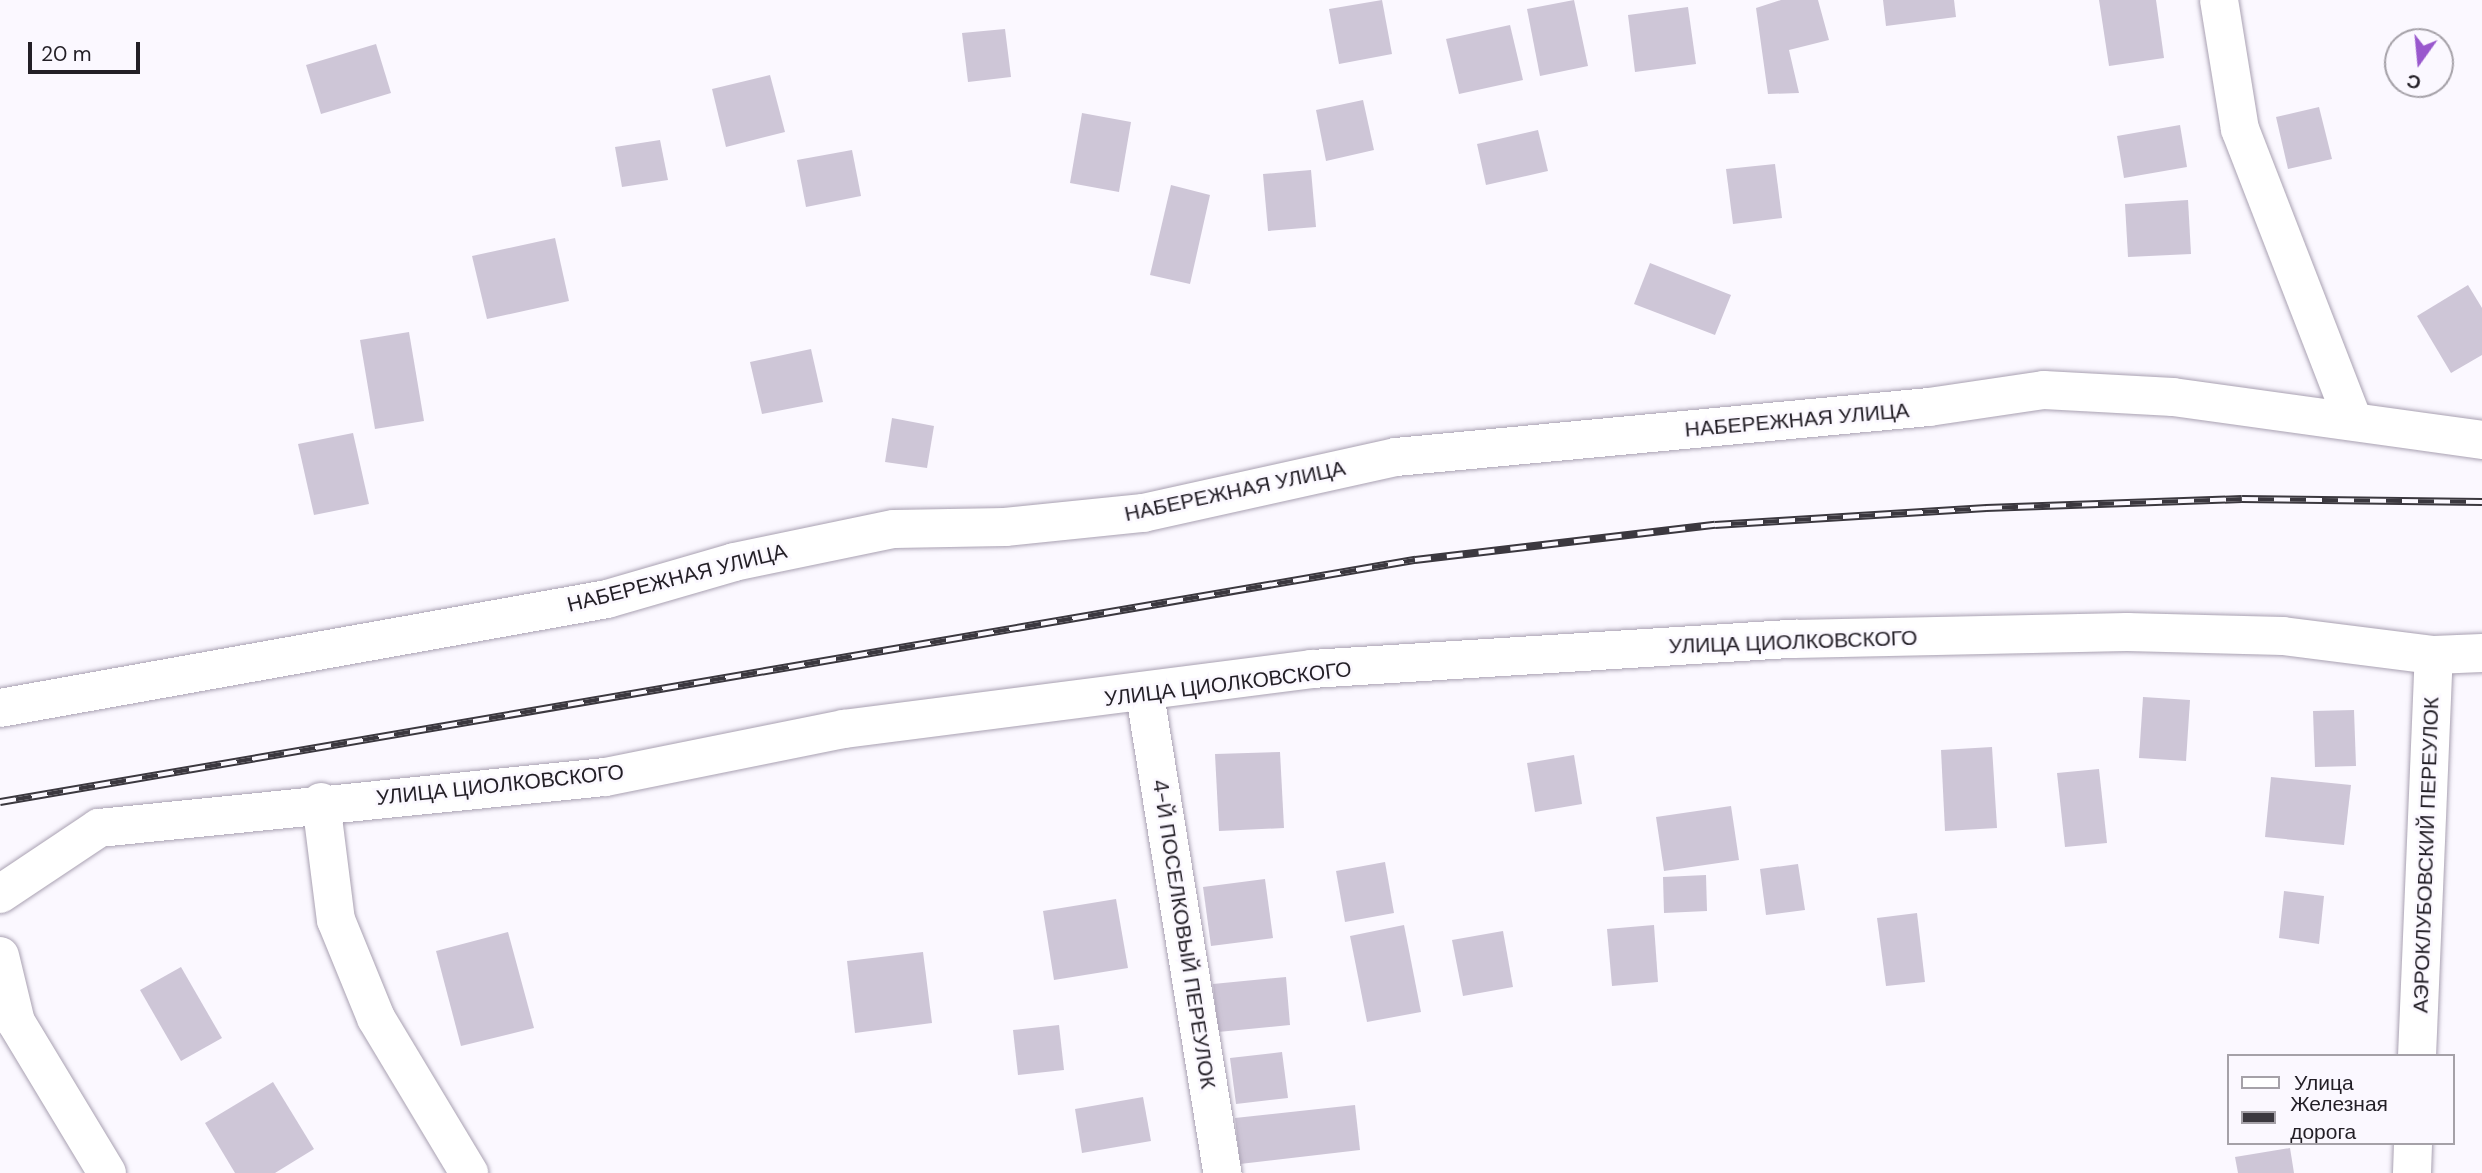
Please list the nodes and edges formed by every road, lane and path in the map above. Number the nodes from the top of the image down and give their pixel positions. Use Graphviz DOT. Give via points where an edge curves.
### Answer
graph roads {
  1 [pos="2219,0"];
  2 [pos="2353,421"];
  3 [pos="2482,440"];
  4 [pos="2482,653"];
  5 [pos="2434,655"];
  6 [pos="1145,695"];
  7 [pos="0,708"];
  8 [pos="321,802"];
  9 [pos="0,894"];
  10 [pos="0,956"];
  11 [pos="2417,1054"];
  12 [pos="2413,1145"];
  13 [pos="107,1173"];
  14 [pos="469,1173"];
  15 [pos="1222,1173"];
  16 [pos="2412,1173"];
  1 -- 2 [label="street" via="2239,129"];
  2 -- 3 [label="street, НАБЕРЕЖНАЯ УЛИЦА"];
  2 -- 7 [label="street, НАБЕРЕЖНАЯ УЛИЦА" via="2173,397 2044,390 1929,407 1395,457 1143,513 1005,527 894,528 734,562 607,599"];
  4 -- 5 [label="street, УЛИЦА ЦИОЛКОВСКОГО"];
  5 -- 6 [label="street, УЛИЦА ЦИОЛКОВСКОГО" via="2270,636 1794,639 1312,669"];
  5 -- 11 [label="street, АЭРОКЛУБОВСКИЙ ПЕРЕУЛОК"];
  6 -- 8 [label="street, УЛИЦА ЦИОЛКОВСКОГО" via="844,729 605,777"];
  6 -- 15 [label="street, 4-Й ПОСЕЛКОВЫЙ ПЕРЕУЛОК"];
  8 -- 9 [label="street, УЛИЦА ЦИОЛКОВСКОГО" via="99,828"];
  8 -- 14 [label="street" via="335,920 376,1018"];
  10 -- 13 [label="street" via="16,1022"];
  12 -- 16 [label="street"];
}
